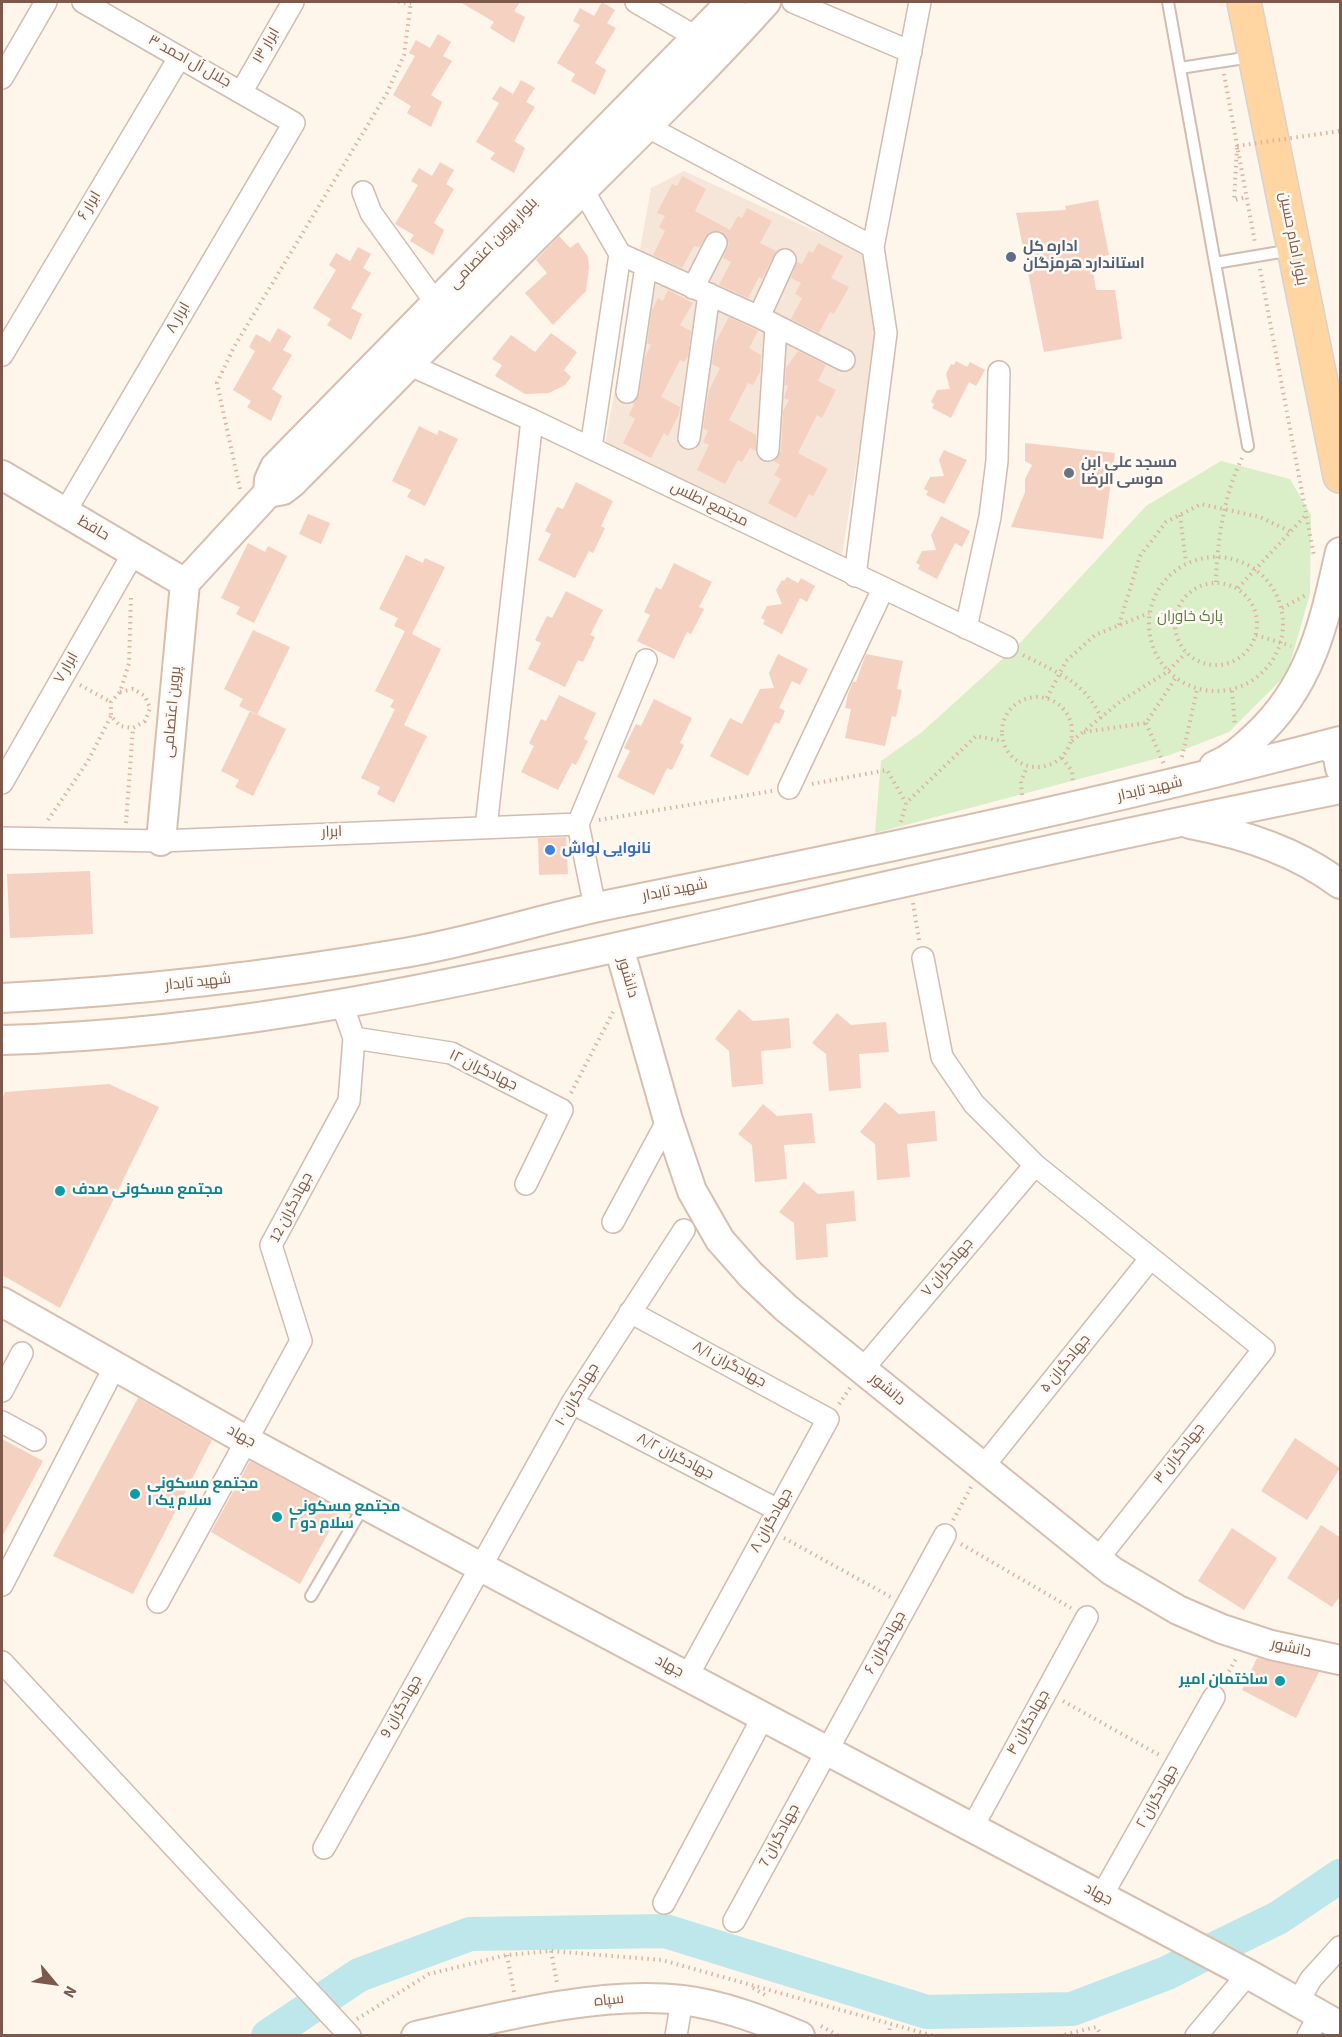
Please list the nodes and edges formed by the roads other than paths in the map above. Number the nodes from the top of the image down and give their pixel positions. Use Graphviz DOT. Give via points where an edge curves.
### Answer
graph roads {
  1 [pos="46,2"];
  2 [pos="83,2"];
  3 [pos="293,2"];
  4 [pos="638,2"];
  5 [pos="731,2"];
  6 [pos="766,2"];
  7 [pos="794,2"];
  8 [pos="920,2"];
  9 [pos="1168,2"];
  10 [pos="1244,2"];
  11 [pos="1256,2"];
  12 [pos="696,37"];
  13 [pos="1254,50"];
  14 [pos="910,52"];
  15 [pos="179,58"];
  16 [pos="1180,68"];
  17 [pos="2,78"];
  18 [pos="242,91"];
  19 [pos="294,123"];
  20 [pos="648,127"];
  21 [pos="583,190"];
  22 [pos="363,192"];
  23 [pos="716,243"];
  24 [pos="873,247"];
  25 [pos="1294,249"];
  26 [pos="620,254"];
  27 [pos="784,260"];
  28 [pos="1215,263"];
  29 [pos="646,266"];
  30 [pos="701,291"];
  31 [pos="436,303"];
  32 [pos="768,322"];
  33 [pos="2,355"];
  34 [pos="844,360"];
  35 [pos="410,364"];
  36 [pos="999,372"];
  37 [pos="627,392"];
  38 [pos="532,420"];
  39 [pos="689,438"];
  40 [pos="1248,446"];
  41 [pos="591,448"];
  42 [pos="768,450"];
  43 [pos="1341,476"];
  44 [pos="4,482"];
  45 [pos="268,493"];
  46 [pos="65,512"];
  47 [pos="134,552"];
  48 [pos="1341,552"];
  49 [pos="855,576"];
  50 [pos="185,582"];
  51 [pos="883,589"];
  52 [pos="966,628"];
  53 [pos="1007,647"];
  54 [pos="646,660"];
  55 [pos="1332,743"];
  56 [pos="1161,772"];
  57 [pos="1339,781"];
  58 [pos="2,783"];
  59 [pos="789,788"];
  60 [pos="1174,821"];
  61 [pos="578,824"];
  62 [pos="486,827"];
  63 [pos="11,838"];
  64 [pos="161,841"];
  65 [pos="900,846"];
  66 [pos="909,881"];
  67 [pos="1341,884"];
  68 [pos="595,907"];
  69 [pos="619,947"];
  70 [pos="923,958"];
  71 [pos="2,998"];
  72 [pos="342,1004"];
  73 [pos="354,1038"];
  74 [pos="2,1041"];
  75 [pos="668,1120"];
  76 [pos="1035,1166"];
  77 [pos="526,1184"];
  78 [pos="612,1222"];
  79 [pos="684,1230"];
  80 [pos="1150,1259"];
  81 [pos="2,1302"];
  82 [pos="630,1312"];
  83 [pos="22,1353"];
  84 [pos="115,1366"];
  85 [pos="862,1370"];
  86 [pos="2,1391"];
  87 [pos="572,1403"];
  88 [pos="828,1419"];
  89 [pos="2,1422"];
  90 [pos="35,1440"];
  91 [pos="247,1441"];
  92 [pos="982,1468"];
  93 [pos="365,1504"];
  94 [pos="778,1510"];
  95 [pos="945,1534"];
  96 [pos="1097,1560"];
  97 [pos="479,1566"];
  98 [pos="2,1585"];
  99 [pos="311,1596"];
  100 [pos="158,1602"];
  101 [pos="1087,1617"];
  102 [pos="1341,1660"];
  103 [pos="2,1662"];
  104 [pos="687,1677"];
  105 [pos="1214,1697"];
  106 [pos="763,1717"];
  107 [pos="827,1751"];
  108 [pos="972,1828"];
  109 [pos="324,1848"];
  110 [pos="1101,1897"];
  111 [pos="664,1903"];
  112 [pos="734,1921"];
  113 [pos="1341,1947"];
  114 [pos="1240,1970"];
  115 [pos="682,2000"];
  116 [pos="1317,2019"];
  117 [pos="347,2032"];
  118 [pos="416,2036"];
  119 [pos="676,2036"];
  120 [pos="800,2036"];
  121 [pos="1196,2036"];
  1 -- 17 [label="street"];
  2 -- 15 [label="street, جلال آل احمد ۳"];
  3 -- 18 [label="street, ابرار ۱۳"];
  4 -- 12 [label="street"];
  5 -- 12 [label="street, بلوار پروین اعتصامی"];
  6 -- 20 [label="street, بلوار پروین اعتصامی"];
  7 -- 14 [label="street"];
  8 -- 14 [label="street"];
  9 -- 16 [label="lane"];
  10 -- 13 [label="main road, بلوار امام حسین"];
  11 -- 13 [label="main road"];
  12 -- 31 [label="street, بلوار پروین اعتصامی"];
  13 -- 16 [label="lane"];
  13 -- 25 [label="main road, بلوار امام حسین"];
  14 -- 24 [label="street"];
  15 -- 18 [label="street, جلال آل احمد ۳"];
  15 -- 33 [label="street, ابرار ۶"];
  16 -- 28 [label="lane"];
  18 -- 19 [label="street, جلال آل احمد ۳"];
  19 -- 46 [label="street, ابرار ۸"];
  20 -- 21 [label="street, بلوار پروین اعتصامی"];
  20 -- 24 [label="street"];
  21 -- 26 [label="street"];
  21 -- 35 [label="street, بلوار پروین اعتصامی"];
  22 -- 31 [label="street" via="371,213"];
  23 -- 30 [label="street"];
  24 -- 49 [label="street" via="886,333"];
  25 -- 28 [label="lane"];
  25 -- 43 [label="main road, بلوار امام حسین"];
  26 -- 29 [label="street"];
  26 -- 41 [label="street"];
  27 -- 32 [label="street"];
  28 -- 40 [label="lane"];
  29 -- 30 [label="street"];
  29 -- 37 [label="street"];
  30 -- 32 [label="street"];
  30 -- 39 [label="street"];
  31 -- 45 [label="street, بلوار پروین اعتصامی" via="275,467"];
  32 -- 34 [label="street"];
  32 -- 42 [label="street"];
  35 -- 38 [label="street, مجتمع اطلس"];
  35 -- 45 [label="street" via="292,483"];
  36 -- 52 [label="street" via="997,461 990,518"];
  38 -- 41 [label="street, مجتمع اطلس"];
  38 -- 62 [label="street"];
  41 -- 49 [label="street, مجتمع اطلس"];
  44 -- 46 [label="street, حافظ"];
  45 -- 50 [label="street"];
  46 -- 47 [label="street, حافظ"];
  47 -- 50 [label="street, حافظ"];
  47 -- 58 [label="street, ابرار ۷"];
  48 -- 56 [label="street" via="1323,627 1304,675 1274,719 1230,759"];
  49 -- 51 [label="street, مجتمع اطلس"];
  50 -- 64 [label="street, پروین اعتصامی"];
  51 -- 52 [label="street, مجتمع اطلس"];
  51 -- 59 [label="street"];
  52 -- 53 [label="street, مجتمع اطلس"];
  54 -- 61 [label="street"];
  55 -- 56 [label="street, شهید تابدار"];
  55 -- 57 [label="street" via="1337,752"];
  56 -- 65 [label="street, شهید تابدار"];
  57 -- 60 [label="street"];
  60 -- 66 [label="street"];
  60 -- 67 [label="street" via="1258,840"];
  61 -- 62 [label="street, ابرار"];
  61 -- 68 [label="street"];
  62 -- 64 [label="street, ابرار"];
  63 -- 64 [label="street, ابرار"];
  65 -- 66 [label="street"];
  65 -- 68 [label="street, شهید تابدار"];
  66 -- 69 [label="street"];
  68 -- 71 [label="street, شهید تابدار" via="396,954 214,982"];
  69 -- 72 [label="street"];
  69 -- 75 [label="street, دانشور"];
  70 -- 76 [label="street" via="942,1057 974,1104"];
  72 -- 73 [label="street"];
  72 -- 74 [label="street" via="81,1038"];
  73 -- 77 [label="street, جهادگران ۱۲" via="451,1053 562,1110"];
  73 -- 91 [label="street, جهادگران 12" via="349,1101 271,1245 301,1341"];
  75 -- 78 [label="street"];
  75 -- 85 [label="street, دانشور" via="692,1191 720,1240 786,1308"];
  76 -- 80 [label="street"];
  76 -- 85 [label="street, جهادگران ۷"];
  79 -- 82 [label="street, جهادگران ۱۰"];
  80 -- 92 [label="street, جهادگران ۵"];
  80 -- 96 [label="street, جهادگران ۳" via="1264,1349"];
  81 -- 84 [label="street, جهاد"];
  82 -- 87 [label="street, جهادگران ۱۰"];
  82 -- 88 [label="street, جهادگران ۸/۱"];
  83 -- 86 [label="street"];
  84 -- 91 [label="street, جهاد"];
  84 -- 98 [label="street"];
  85 -- 92 [label="street, دانشور"];
  87 -- 94 [label="street, جهادگران ۸/۲"];
  87 -- 97 [label="street, جهادگران ۱۰"];
  88 -- 94 [label="street, جهادگران ۸"];
  89 -- 90 [label="street"];
  91 -- 93 [label="street, جهاد"];
  91 -- 100 [label="street, جهادگران 12"];
  92 -- 96 [label="street, دانشور"];
  93 -- 97 [label="street, جهاد"];
  93 -- 99 [label="lane"];
  94 -- 104 [label="street, جهادگران ۸"];
  95 -- 107 [label="street, جهادگران ۶"];
  96 -- 102 [label="street, دانشور" via="1178,1610 1247,1638"];
  97 -- 104 [label="street, جهاد"];
  97 -- 109 [label="street, جهادگران 9"];
  101 -- 108 [label="street, جهادگران ۴"];
  103 -- 117 [label="street"];
  104 -- 106 [label="street, جهاد"];
  105 -- 110 [label="street, جهادگران ۲"];
  106 -- 107 [label="street, جهاد"];
  106 -- 111 [label="street"];
  107 -- 108 [label="street, جهاد"];
  107 -- 112 [label="street, جهادگران 7"];
  108 -- 110 [label="street, جهاد"];
  110 -- 114 [label="street, جهاد"];
  113 -- 116 [label="street" via="1311,1979"];
  114 -- 116 [label="street, جهاد"];
  114 -- 121 [label="street"];
  115 -- 118 [label="street, سپاه" via="620,2000 562,2007"];
  115 -- 119 [label="street"];
  115 -- 120 [label="street, سپاه" via="756,2018"];
}
